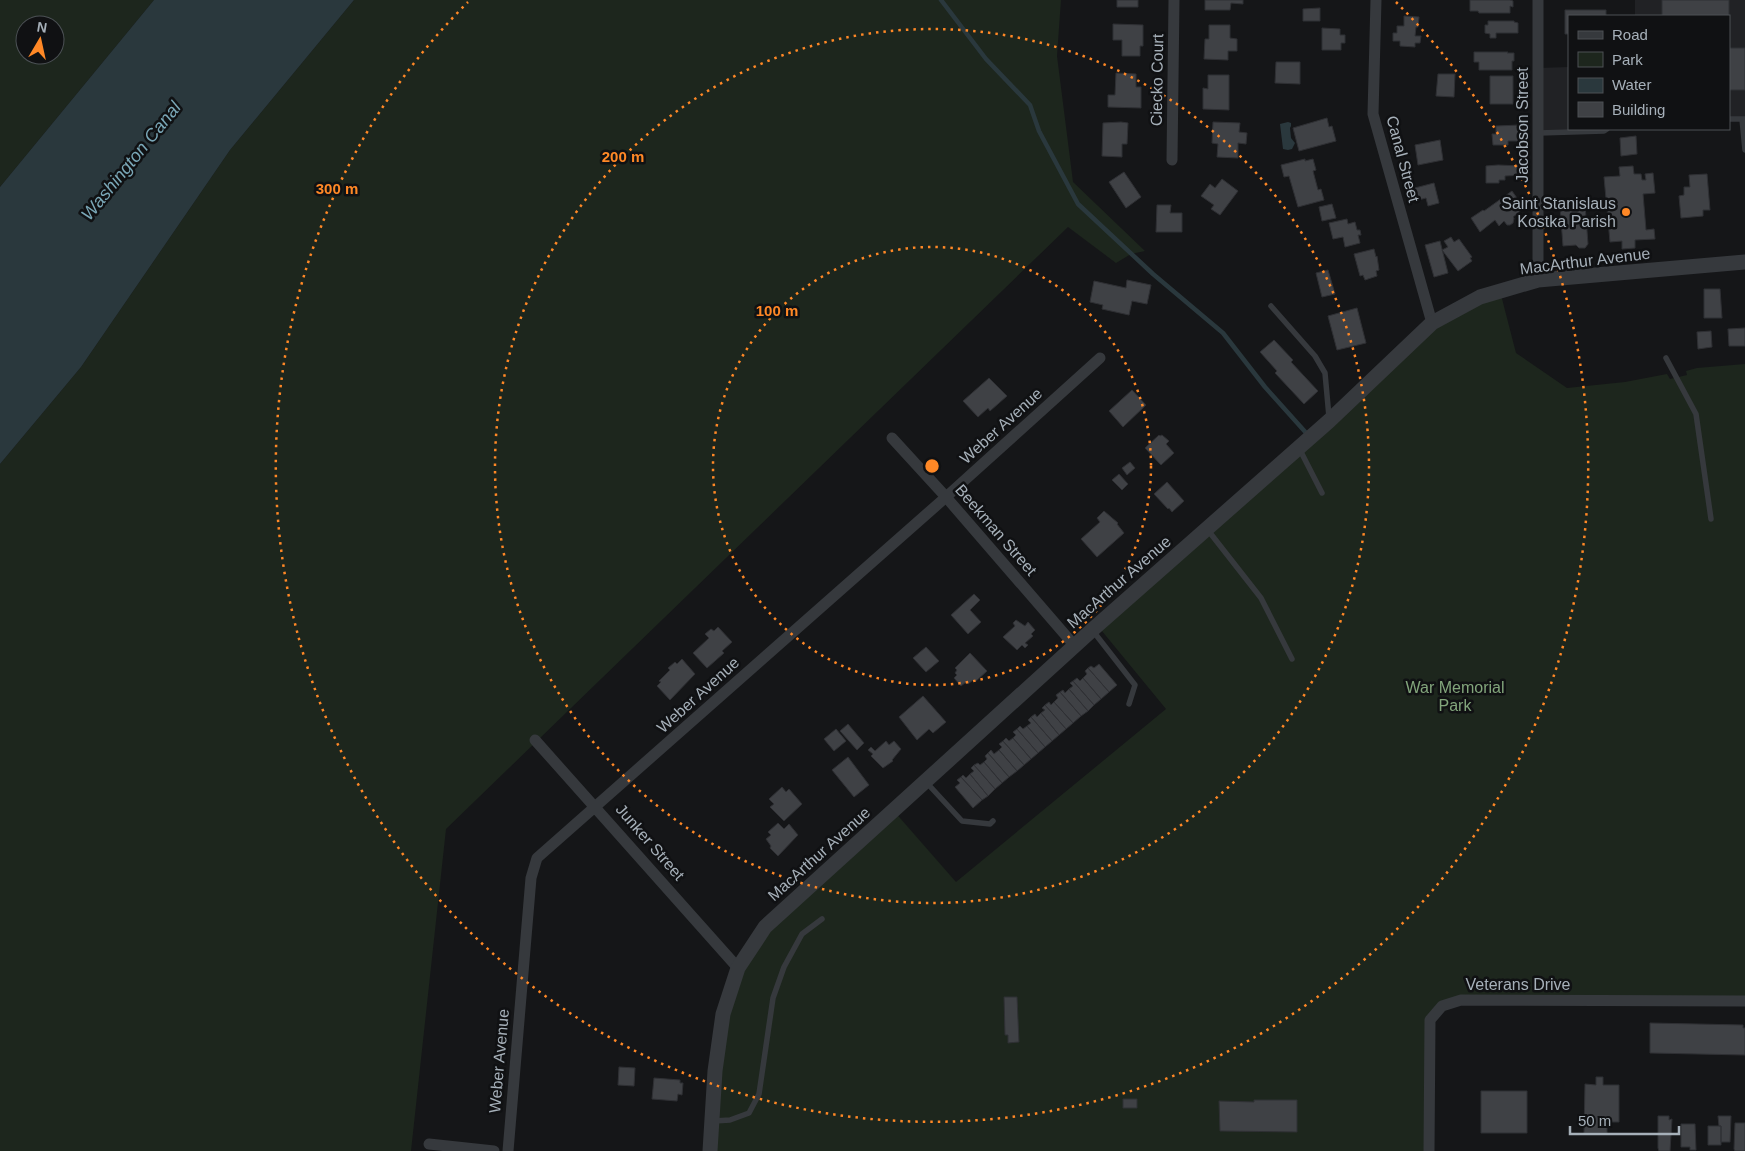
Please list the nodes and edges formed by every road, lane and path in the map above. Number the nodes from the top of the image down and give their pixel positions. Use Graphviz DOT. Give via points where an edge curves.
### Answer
graph roads {
  1 [pos="1174,0"];
  2 [pos="1376,0"];
  3 [pos="1538,0"];
  4 [pos="1730,119"];
  5 [pos="1744,119"];
  6 [pos="1606,130"];
  7 [pos="1539,133"];
  8 [pos="1745,150"];
  9 [pos="1172,160"];
  10 [pos="1745,262"];
  11 [pos="1538,280"];
  12 [pos="1271,306"];
  13 [pos="1432,323"];
  14 [pos="1100,358"];
  15 [pos="1666,358"];
  16 [pos="1329,421"];
  17 [pos="892,438"];
  18 [pos="1298,448"];
  19 [pos="1322,493"];
  20 [pos="946,497"];
  21 [pos="1711,518"];
  22 [pos="1206,529"];
  23 [pos="1092,630"];
  24 [pos="1074,645"];
  25 [pos="1292,659"];
  26 [pos="1129,704"];
  27 [pos="536,740"];
  28 [pos="925,780"];
  29 [pos="596,806"];
  30 [pos="993,821"];
  31 [pos="822,919"];
  32 [pos="738,968"];
  33 [pos="1745,1001"];
  34 [pos="712,1121"];
  35 [pos="429,1144"];
  36 [pos="494,1151"];
  37 [pos="508,1151"];
  38 [pos="710,1151"];
  39 [pos="1429,1151"];
  1 -- 9 [label="street, Ciecko Court"];
  2 -- 13 [label="street, Canal Street" via="1374,114"];
  3 -- 7 [label="street, Jacobson Street"];
  4 -- 5 [label="lane"];
  5 -- 8 [label="lane"];
  6 -- 7 [label="lane"];
  7 -- 11 [label="street, Jacobson Street"];
  10 -- 11 [label="street, MacArthur Avenue"];
  11 -- 13 [label="street, MacArthur Avenue" via="1480,297"];
  12 -- 16 [label="lane" via="1326,373"];
  13 -- 16 [label="street, MacArthur Avenue"];
  14 -- 20 [label="street, Weber Avenue"];
  15 -- 21 [label="lane" via="1696,414"];
  16 -- 18 [label="street, MacArthur Avenue"];
  17 -- 20 [label="street, Beekman Street"];
  18 -- 19 [label="lane"];
  18 -- 22 [label="street, MacArthur Avenue"];
  20 -- 24 [label="street, Beekman Street"];
  20 -- 29 [label="street, Weber Avenue"];
  22 -- 23 [label="street, MacArthur Avenue"];
  22 -- 25 [label="lane" via="1261,598"];
  23 -- 24 [label="street, MacArthur Avenue"];
  23 -- 26 [label="lane" via="1135,685"];
  24 -- 28 [label="street, MacArthur Avenue"];
  27 -- 29 [label="street, Junker Street"];
  28 -- 30 [label="lane" via="962,821 990,824"];
  28 -- 32 [label="street, MacArthur Avenue" via="765,927"];
  29 -- 32 [label="street, Junker Street"];
  29 -- 37 [label="street, Weber Avenue" via="537,858 531,878"];
  31 -- 34 [label="lane" via="802,934 784,967 773,998 759,1094 749,1113 730,1120"];
  32 -- 34 [label="street, MacArthur Avenue" via="723,1014"];
  33 -- 39 [label="street, Veterans Drive" via="1461,1000 1442,1006 1430,1020"];
  34 -- 38 [label="street, MacArthur Avenue"];
  35 -- 36 [label="street"];
}
